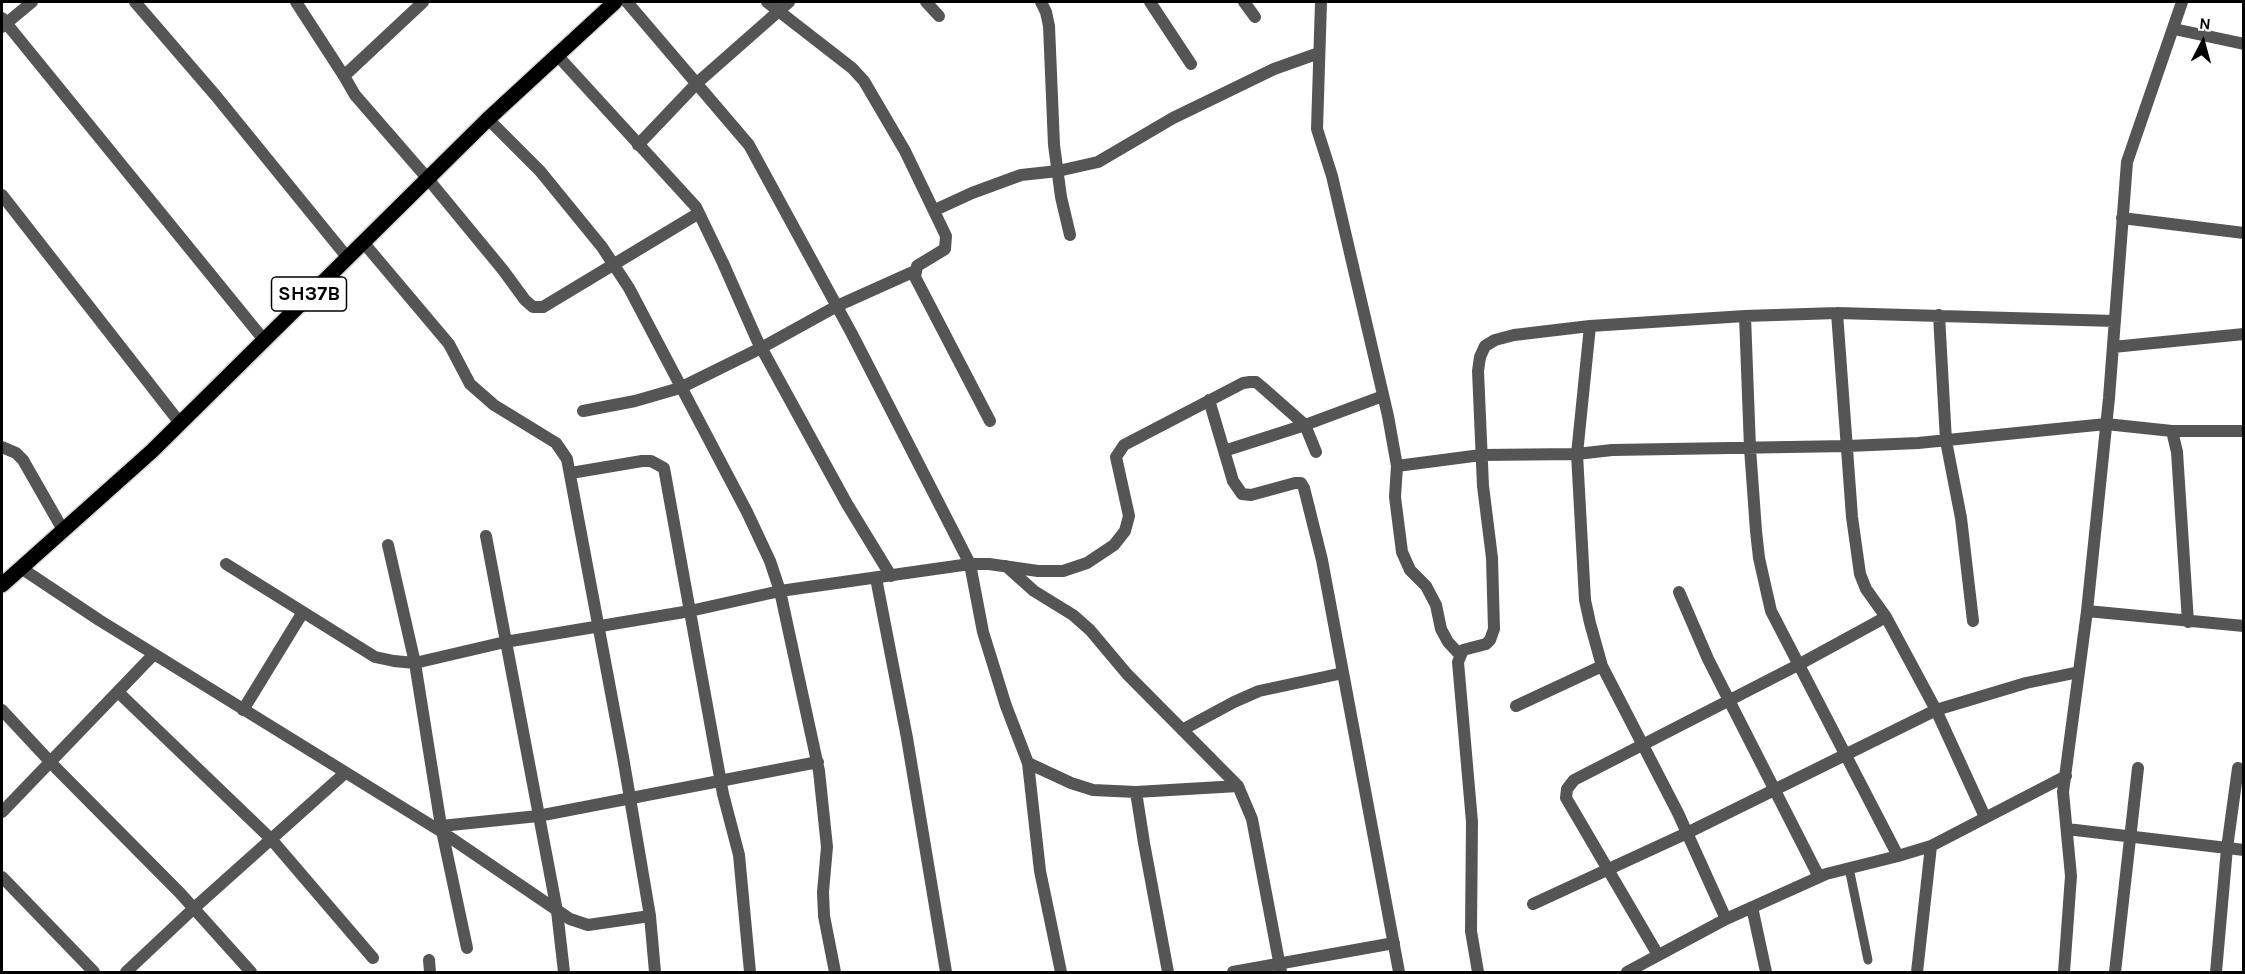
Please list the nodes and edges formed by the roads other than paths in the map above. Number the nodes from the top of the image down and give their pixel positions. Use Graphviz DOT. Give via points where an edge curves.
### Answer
graph roads {
  1 [pos="32,2"];
  2 [pos="135,2"];
  3 [pos="296,2"];
  4 [pos="423,2"];
  5 [pos="615,2"];
  6 [pos="627,2"];
  7 [pos="767,2"];
  8 [pos="926,2"];
  9 [pos="1041,2"];
  10 [pos="1150,2"];
  11 [pos="1244,2"];
  12 [pos="1320,2"];
  13 [pos="2182,2"];
  14 [pos="784,6"];
  15 [pos="939,16"];
  16 [pos="1255,17"];
  17 [pos="3,23"];
  18 [pos="2174,29"];
  19 [pos="2244,44"];
  20 [pos="1319,52"];
  21 [pos="557,55"];
  22 [pos="1191,64"];
  23 [pos="345,76"];
  24 [pos="697,83"];
  25 [pos="488,119"];
  26 [pos="638,145"];
  27 [pos="1058,171"];
  28 [pos="428,179"];
  29 [pos="2,195"];
  30 [pos="935,210"];
  31 [pos="699,213"];
  32 [pos="2122,218"];
  33 [pos="2244,233"];
  34 [pos="1070,235"];
  35 [pos="363,242"];
  36 [pos="347,257"];
  37 [pos="613,264"];
  38 [pos="915,271"];
  39 [pos="837,306"];
  40 [pos="1837,313"];
  41 [pos="1939,315"];
  42 [pos="1745,316"];
  43 [pos="2115,321"];
  44 [pos="1590,326"];
  45 [pos="2244,334"];
  46 [pos="264,340"];
  47 [pos="2113,347"];
  48 [pos="761,348"];
  49 [pos="680,388"];
  50 [pos="1383,396"];
  51 [pos="1209,400"];
  52 [pos="583,411"];
  53 [pos="990,421"];
  54 [pos="180,423"];
  55 [pos="2106,424"];
  56 [pos="1305,425"];
  57 [pos="2172,431"];
  58 [pos="2244,431"];
  59 [pos="1946,441"];
  60 [pos="1848,446"];
  61 [pos="2,447"];
  62 [pos="1750,448"];
  63 [pos="1224,452"];
  64 [pos="1316,452"];
  65 [pos="1577,454"];
  66 [pos="1481,455"];
  67 [pos="1396,466"];
  68 [pos="570,473"];
  69 [pos="63,530"];
  70 [pos="486,536"];
  71 [pos="388,545"];
  72 [pos="226,564"];
  73 [pos="970,564"];
  74 [pos="1005,566"];
  75 [pos="21,568"];
  76 [pos="891,576"];
  77 [pos="876,578"];
  78 [pos="2,585"];
  79 [pos="780,591"];
  80 [pos="1679,592"];
  81 [pos="690,611"];
  82 [pos="2087,611"];
  83 [pos="303,612"];
  84 [pos="1886,617"];
  85 [pos="1973,621"];
  86 [pos="2188,622"];
  87 [pos="2244,626"];
  88 [pos="599,627"];
  89 [pos="505,642"];
  90 [pos="154,654"];
  91 [pos="1460,656"];
  92 [pos="415,663"];
  93 [pos="1798,665"];
  94 [pos="1602,666"];
  95 [pos="1343,672"];
  96 [pos="2079,672"];
  97 [pos="118,692"];
  98 [pos="1729,700"];
  99 [pos="1516,706"];
  100 [pos="2,710"];
  101 [pos="243,710"];
  102 [pos="1936,710"];
  103 [pos="1182,730"];
  104 [pos="1642,744"];
  105 [pos="1846,756"];
  106 [pos="818,762"];
  107 [pos="51,763"];
  108 [pos="1028,763"];
  109 [pos="2138,768"];
  110 [pos="2238,768"];
  111 [pos="345,773"];
  112 [pos="2066,776"];
  113 [pos="720,780"];
  114 [pos="1239,786"];
  115 [pos="1774,789"];
  116 [pos="1136,792"];
  117 [pos="631,799"];
  118 [pos="2,812"];
  119 [pos="538,816"];
  120 [pos="1985,817"];
  121 [pos="442,829"];
  122 [pos="2067,829"];
  123 [pos="1687,833"];
  124 [pos="2130,836"];
  125 [pos="271,839"];
  126 [pos="1931,846"];
  127 [pos="2227,848"];
  128 [pos="2244,850"];
  129 [pos="1898,856"];
  130 [pos="1607,868"];
  131 [pos="1849,868"];
  132 [pos="2,877"];
  133 [pos="1819,877"];
  134 [pos="1533,904"];
  135 [pos="1752,907"];
  136 [pos="193,909"];
  137 [pos="557,911"];
  138 [pos="650,916"];
  139 [pos="1726,919"];
  140 [pos="1394,943"];
  141 [pos="467,948"];
  142 [pos="1658,955"];
  143 [pos="373,958"];
  144 [pos="1868,960"];
  145 [pos="1280,968"];
  146 [pos="94,972"];
  147 [pos="126,972"];
  148 [pos="251,972"];
  149 [pos="564,972"];
  150 [pos="654,972"];
  151 [pos="750,972"];
  152 [pos="835,972"];
  153 [pos="946,972"];
  154 [pos="1061,972"];
  155 [pos="1168,972"];
  156 [pos="1233,972"];
  157 [pos="1399,972"];
  158 [pos="1478,972"];
  159 [pos="1627,972"];
  160 [pos="1767,972"];
  161 [pos="1917,972"];
  162 [pos="2064,972"];
  163 [pos="2115,972"];
  164 [pos="2216,972"];
  1 -- 17 [label="street"];
  2 -- 36 [label="street"];
  3 -- 23 [label="street"];
  4 -- 23 [label="street"];
  5 -- 21 [label="main road, SH37B"];
  6 -- 24 [label="street"];
  7 -- 14 [label="street"];
  8 -- 15 [label="street"];
  9 -- 27 [label="street" via="1049,26"];
  10 -- 22 [label="street"];
  11 -- 16 [label="street"];
  12 -- 20 [label="street"];
  13 -- 18 [label="street"];
  14 -- 24 [label="street"];
  14 -- 30 [label="street" via="864,81"];
  17 -- 46 [label="street"];
  18 -- 19 [label="street"];
  18 -- 32 [label="street" via="2127,162"];
  20 -- 27 [label="street" via="1274,69 1173,118 1098,162"];
  20 -- 50 [label="street" via="1317,129 1332,176"];
  21 -- 25 [label="main road, SH37B"];
  21 -- 26 [label="street"];
  23 -- 28 [label="street" via="355,95"];
  24 -- 26 [label="street"];
  24 -- 39 [label="street" via="749,145"];
  25 -- 28 [label="main road, SH37B"];
  25 -- 37 [label="street" via="540,171"];
  26 -- 31 [label="street"];
  27 -- 30 [label="street" via="1021,175"];
  27 -- 34 [label="street"];
  28 -- 35 [label="main road, SH37B"];
  28 -- 37 [label="street" via="532,307 543,308"];
  29 -- 54 [label="street"];
  30 -- 38 [label="street" via="947,244"];
  31 -- 37 [label="street"];
  31 -- 48 [label="street"];
  32 -- 33 [label="street"];
  32 -- 43 [label="street"];
  35 -- 36 [label="main road, SH37B"];
  35 -- 68 [label="street" via="450,344 470,384 494,405 556,443 567,459"];
  36 -- 46 [label="main road, SH37B"];
  37 -- 49 [label="street"];
  38 -- 39 [label="street"];
  38 -- 53 [label="street"];
  39 -- 48 [label="street"];
  39 -- 73 [label="street"];
  40 -- 41 [label="street"];
  40 -- 42 [label="street"];
  40 -- 60 [label="street"];
  41 -- 43 [label="street"];
  41 -- 59 [label="street"];
  42 -- 44 [label="street"];
  42 -- 62 [label="street"];
  43 -- 47 [label="street"];
  44 -- 65 [label="street"];
  44 -- 66 [label="street" via="1514,335 1485,346 1478,371"];
  45 -- 47 [label="street"];
  46 -- 54 [label="main road, SH37B"];
  47 -- 55 [label="street"];
  48 -- 49 [label="street"];
  48 -- 76 [label="street"];
  49 -- 52 [label="street"];
  49 -- 79 [label="street" via="747,512"];
  50 -- 56 [label="street"];
  50 -- 67 [label="street"];
  51 -- 56 [label="street" via="1242,383 1256,382"];
  51 -- 63 [label="street"];
  51 -- 74 [label="street" via="1124,445 1118,452 1117,464 1129,516 1125,531 1114,545 1087,563 1063,571 1038,572"];
  54 -- 69 [label="main road, SH37B"];
  55 -- 57 [label="street"];
  55 -- 59 [label="street"];
  55 -- 82 [label="street"];
  56 -- 63 [label="street"];
  56 -- 64 [label="street"];
  57 -- 58 [label="street"];
  57 -- 86 [label="street" via="2177,452"];
  59 -- 60 [label="street"];
  59 -- 85 [label="street" via="1961,518"];
  60 -- 62 [label="street"];
  60 -- 84 [label="street" via="1860,574"];
  61 -- 69 [label="street" via="23,460"];
  62 -- 65 [label="street"];
  62 -- 93 [label="street" via="1756,531 1766,589 1772,611"];
  63 -- 95 [label="street" via="1233,481 1242,494 1295,483 1304,488"];
  65 -- 66 [label="street"];
  65 -- 94 [label="street" via="1585,600"];
  66 -- 67 [label="street"];
  66 -- 91 [label="street" via="1492,558 1494,629 1486,644 1463,650"];
  67 -- 91 [label="street" via="1395,497 1402,552 1410,570 1426,586 1448,642"];
  68 -- 81 [label="street" via="642,461 664,468"];
  68 -- 88 [label="street"];
  69 -- 75 [label="main road, SH37B"];
  70 -- 89 [label="street"];
  71 -- 92 [label="street"];
  72 -- 83 [label="street"];
  73 -- 74 [label="street"];
  73 -- 76 [label="street"];
  73 -- 108 [label="street" via="983,632"];
  74 -- 103 [label="street" via="1090,630"];
  75 -- 78 [label="main road, SH37B"];
  75 -- 90 [label="street"];
  76 -- 77 [label="street"];
  77 -- 79 [label="street"];
  77 -- 153 [label="street"];
  79 -- 81 [label="street"];
  79 -- 106 [label="street"];
  80 -- 98 [label="street"];
  81 -- 88 [label="street"];
  81 -- 113 [label="street"];
  82 -- 86 [label="street"];
  82 -- 96 [label="street"];
  83 -- 92 [label="street" via="375,657"];
  83 -- 101 [label="street"];
  84 -- 93 [label="street"];
  84 -- 102 [label="street"];
  86 -- 87 [label="street"];
  88 -- 89 [label="street"];
  88 -- 117 [label="street"];
  89 -- 92 [label="street"];
  89 -- 119 [label="street"];
  90 -- 97 [label="street"];
  90 -- 101 [label="street"];
  91 -- 158 [label="street" via="1472,822 1471,931"];
  92 -- 121 [label="street"];
  93 -- 98 [label="street"];
  93 -- 105 [label="street"];
  94 -- 99 [label="street"];
  94 -- 104 [label="street"];
  95 -- 103 [label="street" via="1259,691"];
  95 -- 140 [label="street"];
  96 -- 102 [label="street"];
  96 -- 112 [label="street"];
  97 -- 107 [label="street"];
  97 -- 125 [label="street"];
  98 -- 104 [label="street"];
  98 -- 115 [label="street"];
  100 -- 107 [label="street"];
  101 -- 111 [label="street"];
  102 -- 105 [label="street"];
  102 -- 120 [label="street"];
  103 -- 114 [label="street"];
  104 -- 123 [label="street"];
  104 -- 130 [label="street" via="1574,780 1568,789 1566,798"];
  105 -- 115 [label="street"];
  105 -- 129 [label="street"];
  106 -- 113 [label="street"];
  106 -- 152 [label="street" via="827,847 824,916"];
  107 -- 118 [label="street"];
  107 -- 136 [label="street"];
  108 -- 116 [label="street" via="1093,790"];
  108 -- 154 [label="street" via="1040,871"];
  109 -- 124 [label="street"];
  110 -- 127 [label="street"];
  111 -- 121 [label="street"];
  111 -- 125 [label="street"];
  112 -- 120 [label="street"];
  112 -- 122 [label="street" via="2063,792"];
  113 -- 117 [label="street"];
  113 -- 151 [label="street" via="739,855"];
  114 -- 116 [label="street"];
  114 -- 145 [label="street" via="1252,819"];
  115 -- 123 [label="street"];
  115 -- 133 [label="street"];
  116 -- 155 [label="street"];
  117 -- 119 [label="street"];
  117 -- 138 [label="street"];
  119 -- 121 [label="street"];
  119 -- 137 [label="street"];
  120 -- 126 [label="street"];
  121 -- 137 [label="street"];
  121 -- 141 [label="street"];
  122 -- 124 [label="street"];
  122 -- 162 [label="street" via="2071,876"];
  123 -- 130 [label="street"];
  123 -- 139 [label="street"];
  124 -- 127 [label="street"];
  124 -- 163 [label="street"];
  125 -- 136 [label="street"];
  125 -- 143 [label="street"];
  126 -- 129 [label="street"];
  126 -- 161 [label="street"];
  127 -- 128 [label="street"];
  127 -- 164 [label="street"];
  129 -- 131 [label="street"];
  130 -- 134 [label="street"];
  130 -- 142 [label="street"];
  131 -- 133 [label="street"];
  131 -- 144 [label="lane"];
  132 -- 146 [label="street"];
  133 -- 135 [label="street"];
  135 -- 139 [label="street"];
  135 -- 160 [label="street"];
  136 -- 147 [label="street"];
  136 -- 148 [label="street"];
  137 -- 138 [label="street" via="588,925"];
  137 -- 149 [label="street"];
  138 -- 150 [label="street"];
  139 -- 142 [label="street"];
  140 -- 145 [label="street"];
  140 -- 157 [label="street"];
  142 -- 159 [label="street"];
  145 -- 156 [label="street"];
}
